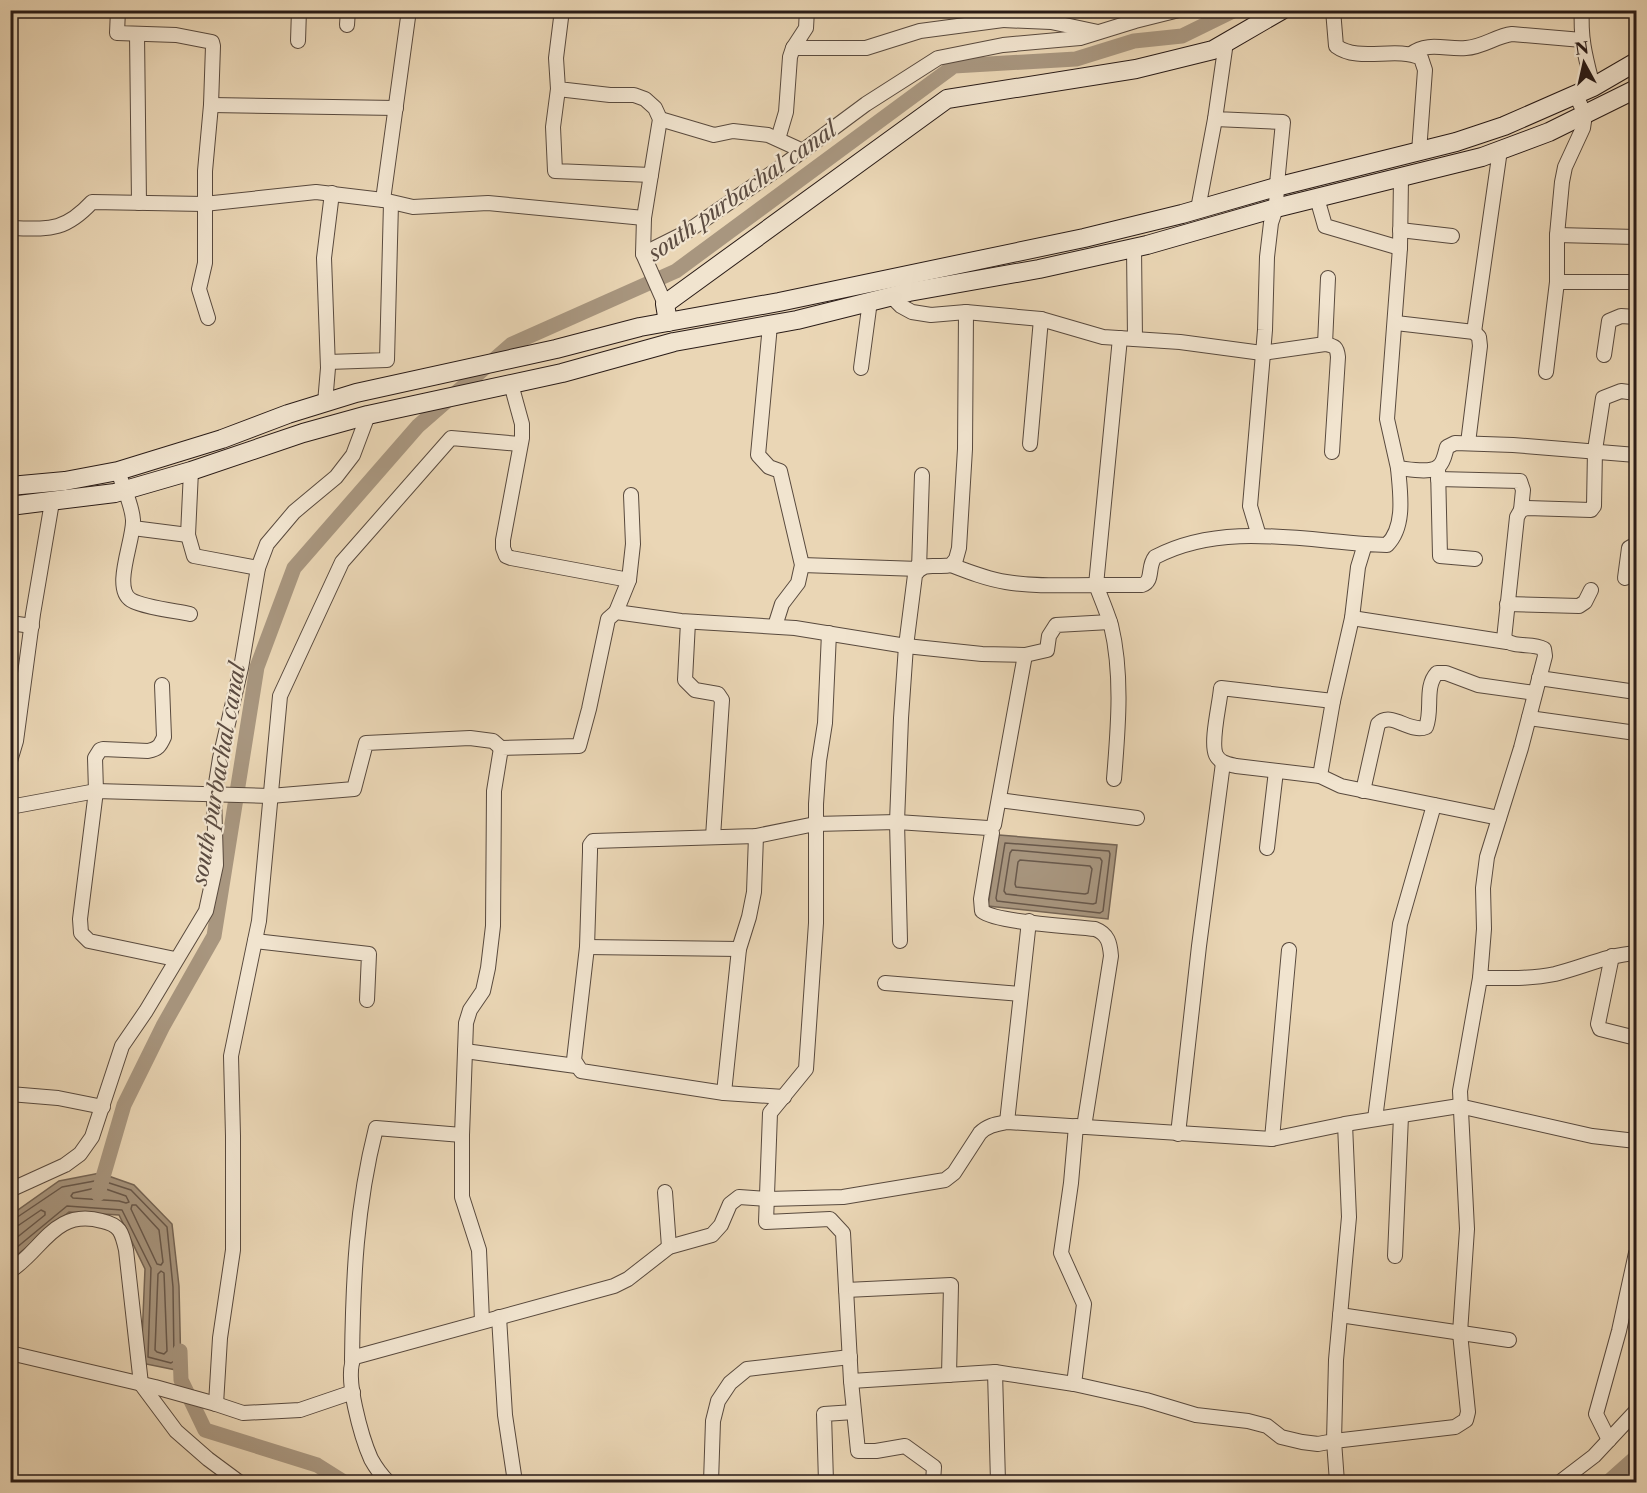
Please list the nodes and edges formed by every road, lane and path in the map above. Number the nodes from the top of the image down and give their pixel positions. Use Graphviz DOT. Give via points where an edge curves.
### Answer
graph roads {
  1 [pos="118,10"];
  2 [pos="299,10"];
  3 [pos="348,10"];
  4 [pos="409,10"];
  5 [pos="562,10"];
  6 [pos="807,10"];
  7 [pos="1179,10"];
  8 [pos="1282,10"];
  9 [pos="1333,10"];
  10 [pos="1582,10"];
  11 [pos="1003,15"];
  12 [pos="1135,16"];
  13 [pos="347,25"];
  14 [pos="1098,32"];
  15 [pos="137,34"];
  16 [pos="1582,40"];
  17 [pos="298,41"];
  18 [pos="1226,42"];
  19 [pos="792,48"];
  20 [pos="1411,54"];
  21 [pos="1636,62"];
  22 [pos="1593,87"];
  23 [pos="558,89"];
  24 [pos="1636,89"];
  25 [pos="1576,94"];
  26 [pos="211,105"];
  27 [pos="396,108"];
  28 [pos="1586,115"];
  29 [pos="660,119"];
  30 [pos="1215,119"];
  31 [pos="778,139"];
  32 [pos="1500,150"];
  33 [pos="803,151"];
  34 [pos="1419,152"];
  35 [pos="651,175"];
  36 [pos="1401,178"];
  37 [pos="1276,187"];
  38 [pos="332,193"];
  39 [pos="1317,198"];
  40 [pos="387,202"];
  41 [pos="139,203"];
  42 [pos="204,204"];
  43 [pos="1276,208"];
  44 [pos="1198,210"];
  45 [pos="644,218"];
  46 [pos="10,228"];
  47 [pos="1400,230"];
  48 [pos="1557,235"];
  49 [pos="1452,236"];
  50 [pos="1636,237"];
  51 [pos="1134,248"];
  52 [pos="1400,248"];
  53 [pos="643,255"];
  54 [pos="1328,278"];
  55 [pos="1557,282"];
  56 [pos="1636,282"];
  57 [pos="822,293"];
  58 [pos="891,296"];
  59 [pos="870,301"];
  60 [pos="664,303"];
  61 [pos="824,312"];
  62 [pos="966,312"];
  63 [pos="1636,317"];
  64 [pos="208,318"];
  65 [pos="1041,319"];
  66 [pos="668,322"];
  67 [pos="1396,323"];
  68 [pos="770,325"];
  69 [pos="1474,332"];
  70 [pos="1120,338"];
  71 [pos="1135,339"];
  72 [pos="1325,344"];
  73 [pos="1262,353"];
  74 [pos="1604,355"];
  75 [pos="327,362"];
  76 [pos="861,369"];
  77 [pos="1546,372"];
  78 [pos="511,384"];
  79 [pos="1636,393"];
  80 [pos="326,403"];
  81 [pos="368,415"];
  82 [pos="1468,443"];
  83 [pos="520,444"];
  84 [pos="1030,444"];
  85 [pos="1596,450"];
  86 [pos="1332,452"];
  87 [pos="1636,455"];
  88 [pos="1398,468"];
  89 [pos="118,471"];
  90 [pos="191,471"];
  91 [pos="1438,473"];
  92 [pos="922,475"];
  93 [pos="10,486"];
  94 [pos="124,491"];
  95 [pos="631,495"];
  96 [pos="52,502"];
  97 [pos="10,506"];
  98 [pos="1521,510"];
  99 [pos="133,528"];
  100 [pos="188,536"];
  101 [pos="1259,536"];
  102 [pos="1365,544"];
  103 [pos="1636,544"];
  104 [pos="1475,559"];
  105 [pos="802,565"];
  106 [pos="951,565"];
  107 [pos="258,568"];
  108 [pos="919,569"];
  109 [pos="1625,578"];
  110 [pos="628,580"];
  111 [pos="1096,585"];
  112 [pos="1590,590"];
  113 [pos="1507,604"];
  114 [pos="616,612"];
  115 [pos="190,614"];
  116 [pos="1352,618"];
  117 [pos="688,621"];
  118 [pos="1110,622"];
  119 [pos="10,623"];
  120 [pos="32,626"];
  121 [pos="775,626"];
  122 [pos="829,633"];
  123 [pos="1507,642"];
  124 [pos="906,646"];
  125 [pos="1025,655"];
  126 [pos="1539,678"];
  127 [pos="162,686"];
  128 [pos="1636,692"];
  129 [pos="1535,693"];
  130 [pos="16,698"];
  131 [pos="1333,700"];
  132 [pos="1528,718"];
  133 [pos="1636,733"];
  134 [pos="501,748"];
  135 [pos="10,761"];
  136 [pos="1223,763"];
  137 [pos="1276,771"];
  138 [pos="1320,776"];
  139 [pos="1114,779"];
  140 [pos="96,791"];
  141 [pos="1363,791"];
  142 [pos="219,796"];
  143 [pos="266,796"];
  144 [pos="999,800"];
  145 [pos="1434,805"];
  146 [pos="10,807"];
  147 [pos="1137,818"];
  148 [pos="1499,818"];
  149 [pos="897,822"];
  150 [pos="815,824"];
  151 [pos="994,825"];
  152 [pos="756,836"];
  153 [pos="713,837"];
  154 [pos="1267,848"];
  155 [pos="1029,921"];
  156 [pos="255,941"];
  157 [pos="900,941"];
  158 [pos="587,947"];
  159 [pos="739,949"];
  160 [pos="1289,950"];
  161 [pos="1636,953"];
  162 [pos="1612,956"];
  163 [pos="176,960"];
  164 [pos="1480,978"];
  165 [pos="885,983"];
  166 [pos="1020,994"];
  167 [pos="367,1000"];
  168 [pos="1636,1038"];
  169 [pos="465,1051"];
  170 [pos="576,1066"];
  171 [pos="724,1093"];
  172 [pos="10,1094"];
  173 [pos="784,1097"];
  174 [pos="1459,1106"];
  175 [pos="103,1107"];
  176 [pos="1401,1116"];
  177 [pos="1375,1119"];
  178 [pos="1007,1122"];
  179 [pos="1346,1124"];
  180 [pos="1080,1126"];
  181 [pos="1178,1134"];
  182 [pos="462,1135"];
  183 [pos="1272,1138"];
  184 [pos="1636,1141"];
  185 [pos="10,1190"];
  186 [pos="665,1192"];
  187 [pos="767,1199"];
  188 [pos="669,1247"];
  189 [pos="1636,1253"];
  190 [pos="1395,1256"];
  191 [pos="10,1271"];
  192 [pos="846,1290"];
  193 [pos="1340,1315"];
  194 [pos="499,1317"];
  195 [pos="482,1321"];
  196 [pos="1460,1333"];
  197 [pos="1509,1340"];
  198 [pos="10,1353"];
  199 [pos="850,1357"];
  200 [pos="352,1360"];
  201 [pos="995,1372"];
  202 [pos="949,1375"];
  203 [pos="851,1380"];
  204 [pos="1074,1384"];
  205 [pos="148,1386"];
  206 [pos="353,1392"];
  207 [pos="216,1404"];
  208 [pos="1636,1411"];
  209 [pos="854,1412"];
  210 [pos="1609,1440"];
  211 [pos="1334,1441"];
  212 [pos="239,1482"];
  213 [pos="388,1482"];
  214 [pos="515,1482"];
  215 [pos="711,1482"];
  216 [pos="826,1482"];
  217 [pos="933,1482"];
  218 [pos="998,1482"];
  219 [pos="1337,1482"];
  220 [pos="1560,1482"];
  1 -- 15 [label="street" via="117,33"];
  2 -- 17 [label="street"];
  3 -- 13 [label="street"];
  4 -- 27 [label="street"];
  5 -- 23 [label="street" via="556,58"];
  6 -- 19 [label="street" via="806,28"];
  7 -- 12 [label="street"];
  8 -- 18 [label="main road"];
  9 -- 20 [label="street" via="1336,46 1346,53"];
  10 -- 16 [label="street"];
  11 -- 14 [label="street"];
  11 -- 19 [label="street" via="920,30 866,48"];
  12 -- 14 [label="street"];
  14 -- 33 [label="street" via="1080,38 1003,45 938,58"];
  15 -- 26 [label="street" via="176,35 212,42"];
  15 -- 41 [label="street"];
  16 -- 20 [label="street" via="1512,34 1479,46 1431,46"];
  16 -- 22 [label="street"];
  18 -- 30 [label="street"];
  18 -- 60 [label="main road" via="1213,50 1136,69 947,99"];
  19 -- 31 [label="street" via="786,112"];
  20 -- 34 [label="street" via="1421,58 1425,70"];
  21 -- 22 [label="main road"];
  22 -- 25 [label="main road"];
  23 -- 29 [label="street" via="634,95 650,103"];
  23 -- 35 [label="street" via="555,171"];
  24 -- 28 [label="main road"];
  25 -- 28 [label="street"];
  25 -- 34 [label="main road" via="1504,126"];
  26 -- 27 [label="street"];
  26 -- 42 [label="street"];
  27 -- 40 [label="street"];
  28 -- 32 [label="main road"];
  28 -- 48 [label="street" via="1562,182"];
  29 -- 31 [label="street" via="714,135 733,131"];
  29 -- 35 [label="street"];
  30 -- 37 [label="street" via="1283,122"];
  30 -- 44 [label="street"];
  31 -- 33 [label="street"];
  32 -- 36 [label="main road"];
  32 -- 69 [label="street"];
  33 -- 53 [label="street" via="685,234"];
  34 -- 37 [label="main road"];
  35 -- 45 [label="street"];
  36 -- 39 [label="main road"];
  36 -- 47 [label="street"];
  37 -- 43 [label="street"];
  37 -- 44 [label="main road"];
  38 -- 40 [label="street"];
  38 -- 42 [label="street"];
  38 -- 75 [label="street" via="324,258"];
  39 -- 43 [label="main road"];
  39 -- 52 [label="street" via="1325,226"];
  40 -- 45 [label="street" via="413,207 488,203"];
  40 -- 75 [label="street" via="387,360"];
  41 -- 42 [label="street"];
  41 -- 46 [label="street" via="92,202 78,218 54,229"];
  42 -- 64 [label="street" via="205,263 199,289"];
  43 -- 51 [label="main road"];
  43 -- 73 [label="street" via="1269,237"];
  44 -- 57 [label="main road"];
  45 -- 53 [label="street"];
  47 -- 49 [label="street"];
  47 -- 52 [label="street"];
  48 -- 50 [label="street"];
  48 -- 55 [label="street"];
  51 -- 58 [label="main road"];
  51 -- 71 [label="street"];
  52 -- 67 [label="street"];
  53 -- 60 [label="street"];
  54 -- 72 [label="street"];
  55 -- 56 [label="street"];
  55 -- 77 [label="street"];
  57 -- 61 [label="street"];
  57 -- 66 [label="main road"];
  58 -- 59 [label="main road"];
  58 -- 62 [label="street" via="912,312"];
  59 -- 61 [label="main road"];
  59 -- 76 [label="street"];
  60 -- 66 [label="main road"];
  61 -- 68 [label="main road"];
  62 -- 65 [label="street"];
  62 -- 106 [label="street" via="965,449 958,548"];
  63 -- 74 [label="street" via="1621,316 1609,321"];
  65 -- 70 [label="street" via="1103,337"];
  65 -- 84 [label="street"];
  66 -- 80 [label="main road"];
  67 -- 69 [label="street"];
  67 -- 88 [label="street" via="1388,419"];
  68 -- 78 [label="main road" via="674,342"];
  68 -- 105 [label="street" via="758,455 780,471"];
  69 -- 82 [label="street" via="1480,346"];
  70 -- 71 [label="street"];
  70 -- 111 [label="street"];
  71 -- 73 [label="street"];
  72 -- 73 [label="street"];
  72 -- 86 [label="street" via="1334,345 1338,357"];
  73 -- 101 [label="street" via="1250,506"];
  75 -- 80 [label="street"];
  78 -- 81 [label="main road"];
  78 -- 83 [label="street" via="522,424"];
  79 -- 85 [label="street" via="1621,391 1603,398"];
  80 -- 89 [label="main road"];
  81 -- 90 [label="main road"];
  81 -- 107 [label="street" via="353,455 336,477 294,512 267,544"];
  82 -- 85 [label="street"];
  82 -- 91 [label="street" via="1450,444"];
  83 -- 110 [label="street" via="503,540 506,556"];
  83 -- 143 [label="street" via="451,438 342,562 280,696"];
  85 -- 87 [label="street"];
  85 -- 98 [label="street" via="1591,510"];
  88 -- 91 [label="street"];
  88 -- 102 [label="street" via="1401,507 1395,538 1387,545"];
  89 -- 93 [label="main road"];
  89 -- 94 [label="street"];
  90 -- 94 [label="main road"];
  90 -- 100 [label="street"];
  91 -- 98 [label="street" via="1520,481"];
  91 -- 104 [label="street" via="1440,556"];
  92 -- 108 [label="street"];
  94 -- 96 [label="main road"];
  94 -- 99 [label="street"];
  95 -- 110 [label="street" via="633,544"];
  96 -- 97 [label="main road"];
  96 -- 120 [label="street"];
  98 -- 113 [label="street" via="1517,516"];
  99 -- 100 [label="street"];
  99 -- 115 [label="street" via="123,580 126,596 141,604"];
  100 -- 107 [label="street" via="194,556"];
  101 -- 102 [label="street"];
  101 -- 111 [label="street" via="1209,538 1163,553 1150,562 1150,579 1142,585"];
  102 -- 116 [label="street"];
  103 -- 109 [label="street" via="1629,548"];
  105 -- 108 [label="street"];
  105 -- 121 [label="street" via="798,583 782,604"];
  106 -- 108 [label="street"];
  106 -- 111 [label="street" via="1004,582"];
  107 -- 142 [label="street" via="220,758"];
  108 -- 124 [label="street"];
  110 -- 114 [label="street"];
  111 -- 118 [label="street"];
  112 -- 113 [label="street" via="1579,606"];
  113 -- 123 [label="street"];
  114 -- 117 [label="street"];
  114 -- 134 [label="street" via="608,619 579,746"];
  116 -- 123 [label="street"];
  116 -- 131 [label="street"];
  117 -- 121 [label="street"];
  117 -- 153 [label="street" via="685,680 695,690 718,694 722,700"];
  118 -- 125 [label="street" via="1056,625 1047,650"];
  118 -- 139 [label="street" via="1118,719"];
  119 -- 120 [label="street"];
  120 -- 130 [label="street"];
  121 -- 122 [label="street"];
  122 -- 124 [label="street"];
  122 -- 150 [label="street"];
  123 -- 126 [label="street" via="1544,649"];
  124 -- 125 [label="street"];
  124 -- 149 [label="street"];
  125 -- 144 [label="street"];
  126 -- 128 [label="street"];
  126 -- 129 [label="street"];
  127 -- 140 [label="street" via="161,745 148,751 100,750 95,758"];
  129 -- 132 [label="street"];
  129 -- 141 [label="street" via="1478,685 1437,673 1430,685 1426,727 1414,729 1389,720 1378,724"];
  130 -- 135 [label="street"];
  131 -- 136 [label="street" via="1221,688 1215,738 1216,754"];
  131 -- 138 [label="street"];
  132 -- 133 [label="street"];
  132 -- 148 [label="street"];
  134 -- 143 [label="street" via="493,741 470,738 366,743 354,789"];
  134 -- 169 [label="street" via="494,791 493,926 483,991 466,1023"];
  136 -- 137 [label="street"];
  136 -- 181 [label="street"];
  137 -- 138 [label="street"];
  137 -- 154 [label="street"];
  138 -- 141 [label="street"];
  140 -- 142 [label="street"];
  140 -- 146 [label="street"];
  140 -- 163 [label="street" via="81,933 89,941"];
  141 -- 145 [label="street"];
  142 -- 143 [label="street"];
  142 -- 163 [label="street" via="216,865 206,910"];
  143 -- 156 [label="street"];
  144 -- 147 [label="street"];
  144 -- 151 [label="street"];
  145 -- 148 [label="street"];
  145 -- 177 [label="street" via="1400,924"];
  148 -- 164 [label="street" via="1487,857 1483,888"];
  149 -- 150 [label="street"];
  149 -- 155 [label="street" via="988,828 992,833 982,911"];
  149 -- 157 [label="street"];
  150 -- 152 [label="street"];
  150 -- 173 [label="street" via="816,923 806,1069"];
  152 -- 153 [label="street"];
  152 -- 159 [label="street" via="754,892"];
  153 -- 158 [label="street" via="593,841"];
  155 -- 166 [label="street"];
  155 -- 180 [label="street" via="1095,929 1110,942 1111,956"];
  156 -- 167 [label="street" via="369,954"];
  156 -- 207 [label="street" via="231,1056 233,1250 220,1338"];
  158 -- 159 [label="street"];
  158 -- 170 [label="street"];
  159 -- 171 [label="street"];
  160 -- 183 [label="street"];
  161 -- 162 [label="street"];
  162 -- 164 [label="street" via="1553,974"];
  162 -- 168 [label="street" via="1598,1024 1605,1032"];
  163 -- 175 [label="street" via="122,1046"];
  164 -- 174 [label="street"];
  165 -- 166 [label="street"];
  166 -- 178 [label="street"];
  169 -- 170 [label="street"];
  169 -- 182 [label="street"];
  170 -- 171 [label="street" via="581,1071"];
  171 -- 173 [label="street"];
  172 -- 175 [label="street"];
  173 -- 187 [label="street" via="770,1113"];
  174 -- 176 [label="street"];
  174 -- 184 [label="street" via="1573,1132"];
  174 -- 196 [label="street" via="1467,1229"];
  175 -- 185 [label="street" via="92,1137 80,1154"];
  176 -- 177 [label="street"];
  176 -- 190 [label="street"];
  177 -- 179 [label="street"];
  178 -- 180 [label="street"];
  178 -- 187 [label="street" via="985,1128 945,1180 843,1197"];
  179 -- 183 [label="street"];
  179 -- 193 [label="street" via="1349,1218"];
  180 -- 181 [label="street"];
  180 -- 204 [label="street" via="1061,1253 1084,1304"];
  181 -- 183 [label="street"];
  182 -- 195 [label="street" via="462,1197 479,1250"];
  182 -- 200 [label="street" via="376,1128 365,1171 355,1245"];
  186 -- 188 [label="street"];
  187 -- 188 [label="street" via="739,1197 729,1204 721,1226 712,1235"];
  187 -- 192 [label="street" via="766,1222 830,1219 843,1233"];
  188 -- 194 [label="street" via="628,1280 614,1286"];
  189 -- 210 [label="street" via="1596,1414"];
  191 -- 205 [label="street" via="55,1227 67,1222 93,1218 111,1223 122,1232"];
  192 -- 199 [label="street"];
  192 -- 202 [label="street" via="951,1285"];
  193 -- 196 [label="street"];
  193 -- 211 [label="street"];
  194 -- 195 [label="street"];
  194 -- 214 [label="street"];
  195 -- 200 [label="street"];
  196 -- 197 [label="street"];
  196 -- 211 [label="street" via="1468,1402 1462,1424"];
  198 -- 205 [label="street"];
  199 -- 203 [label="street"];
  199 -- 215 [label="street" via="747,1369 730,1383 718,1401 713,1421"];
  200 -- 206 [label="street"];
  201 -- 202 [label="street"];
  201 -- 204 [label="street"];
  201 -- 218 [label="street"];
  202 -- 203 [label="street"];
  203 -- 209 [label="street"];
  204 -- 211 [label="street" via="1196,1415 1248,1421 1302,1442"];
  205 -- 207 [label="street"];
  205 -- 212 [label="street" via="176,1431"];
  206 -- 207 [label="street" via="300,1410 243,1413"];
  206 -- 213 [label="street" via="365,1444 378,1472"];
  208 -- 210 [label="street"];
  209 -- 216 [label="street" via="824,1414"];
  209 -- 217 [label="street" via="858,1451 905,1446 934,1467"];
  210 -- 220 [label="street"];
  211 -- 219 [label="street"];
}
